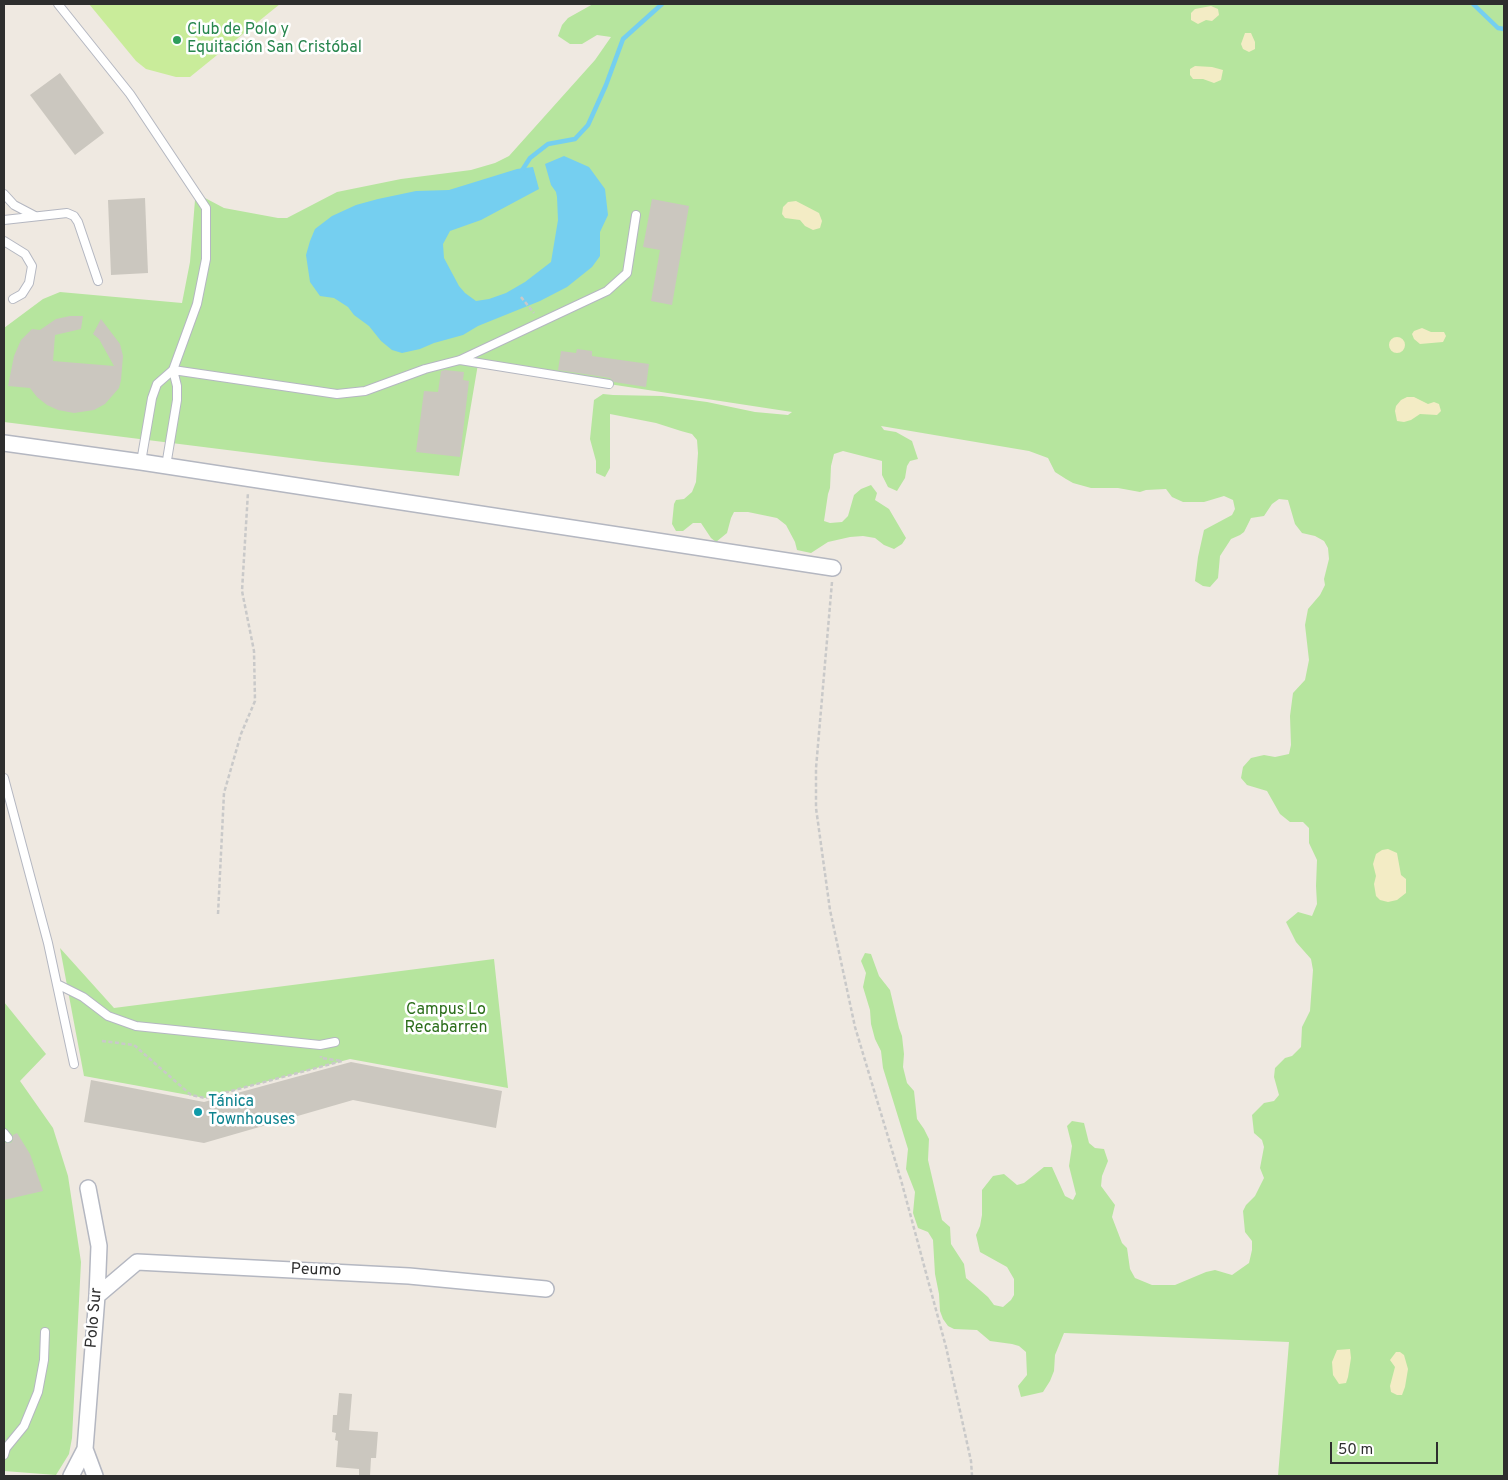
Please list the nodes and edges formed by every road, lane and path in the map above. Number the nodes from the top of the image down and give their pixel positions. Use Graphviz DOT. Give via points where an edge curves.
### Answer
graph roads {
  1 [pos="58,4"];
  2 [pos="4,194"];
  3 [pos="636,215"];
  4 [pos="37,217"];
  5 [pos="4,220"];
  6 [pos="4,241"];
  7 [pos="98,281"];
  8 [pos="522,297"];
  9 [pos="12,299"];
  10 [pos="538,318"];
  11 [pos="460,360"];
  12 [pos="172,370"];
  13 [pos="609,384"];
  14 [pos="4,443"];
  15 [pos="141,462"];
  16 [pos="166,466"];
  17 [pos="249,478"];
  18 [pos="834,568"];
  19 [pos="4,778"];
  20 [pos="218,914"];
  21 [pos="57,984"];
  22 [pos="102,1041"];
  23 [pos="334,1042"];
  24 [pos="320,1045"];
  25 [pos="74,1064"];
  26 [pos="88,1188"];
  27 [pos="546,1289"];
  28 [pos="98,1296"];
  29 [pos="44,1332"];
  30 [pos="85,1449"];
  31 [pos="4,1455"];
  32 [pos="71,1476"];
  33 [pos="95,1476"];
  34 [pos="972,1476"];
  1 -- 12 [label="lane" via="130,94 206,208 206,259 196,304"];
  2 -- 4 [label="lane" via="14,205"];
  3 -- 11 [label="lane" via="627,272 607,291"];
  4 -- 5 [label="lane"];
  4 -- 7 [label="lane" via="74,216"];
  6 -- 9 [label="lane" via="26,254 32,266 29,283 22,294"];
  8 -- 10 [label="path"];
  11 -- 12 [label="lane" via="365,391 336,394"];
  11 -- 13 [label="lane"];
  12 -- 15 [label="lane" via="157,384 152,398"];
  12 -- 16 [label="lane" via="178,400"];
  14 -- 15 [label="street"];
  15 -- 16 [label="street"];
  16 -- 17 [label="street"];
  17 -- 18 [label="street"];
  17 -- 20 [label="path" via="242,591 254,651 255,702 241,734 224,792"];
  18 -- 34 [label="path" via="816,768 816,808 830,910 855,1027 946,1347"];
  19 -- 21 [label="lane"];
  21 -- 24 [label="lane" via="83,997 108,1016 136,1026"];
  21 -- 25 [label="lane"];
  22 -- 24 [label="path" via="134,1045 191,1095 205,1098 342,1060 321,1058"];
  23 -- 24 [label="lane"];
  26 -- 28 [label="street, Polo Sur" via="99,1246"];
  27 -- 28 [label="street, Peumo" via="409,1276 137,1262"];
  28 -- 30 [label="street, Polo Sur"];
  29 -- 31 [label="lane" via="44,1360 38,1392 24,1426"];
  30 -- 32 [label="street, Polo Sur"];
  30 -- 33 [label="street, Polo Sur"];
}
